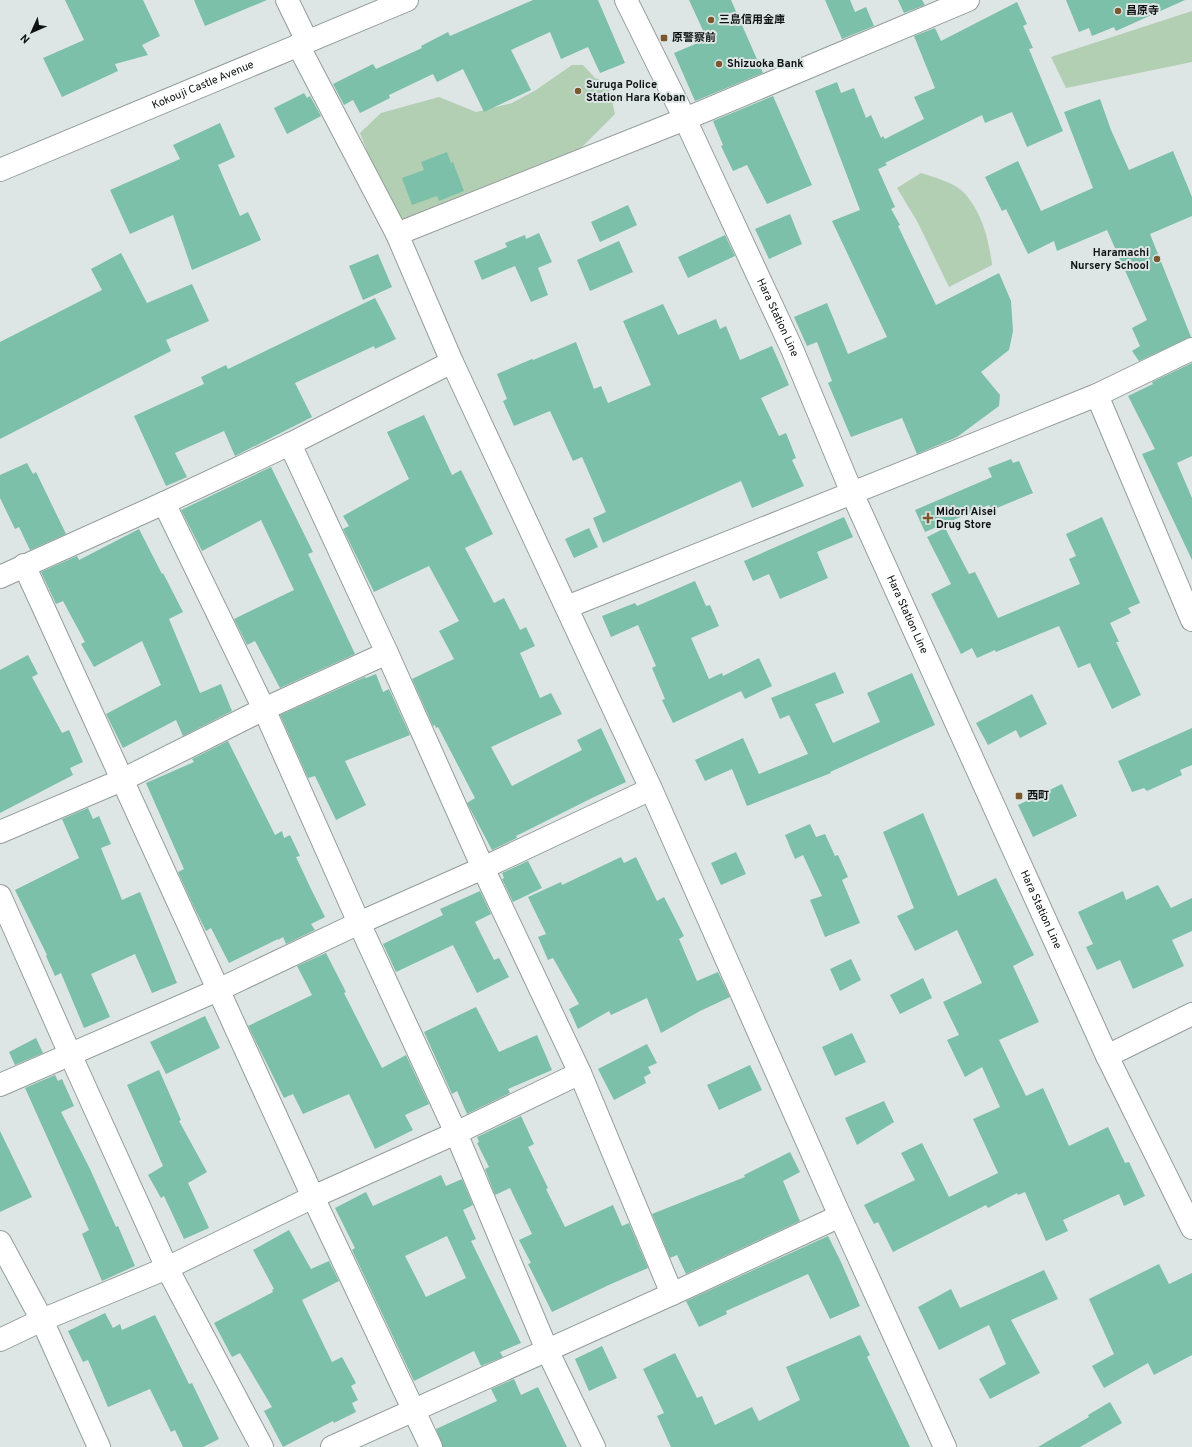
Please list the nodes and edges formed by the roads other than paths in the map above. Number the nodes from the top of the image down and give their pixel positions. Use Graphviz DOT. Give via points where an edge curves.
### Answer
graph roads {
  1 [pos="287,0"];
  2 [pos="407,0"];
  3 [pos="626,0"];
  4 [pos="968,0"];
  5 [pos="303,43"];
  6 [pos="685,118"];
  7 [pos="0,170"];
  8 [pos="397,234"];
  9 [pos="1192,349"];
  10 [pos="452,362"];
  11 [pos="1097,395"];
  12 [pos="290,444"];
  13 [pos="852,492"];
  14 [pos="164,504"];
  15 [pos="24,565"];
  16 [pos="0,577"];
  17 [pos="567,607"];
  18 [pos="1192,620"];
  19 [pos="387,653"];
  20 [pos="264,709"];
  21 [pos="122,780"];
  22 [pos="651,789"];
  23 [pos="0,832"];
  24 [pos="483,868"];
  25 [pos="0,896"];
  26 [pos="359,923"];
  27 [pos="218,990"];
  28 [pos="1192,1014"];
  29 [pos="70,1054"];
  30 [pos="1107,1056"];
  31 [pos="580,1073"];
  32 [pos="0,1085"];
  33 [pos="456,1133"];
  34 [pos="313,1197"];
  35 [pos="840,1216"];
  36 [pos="1192,1228"];
  37 [pos="0,1242"];
  38 [pos="167,1268"];
  39 [pos="672,1294"];
  40 [pos="42,1320"];
  41 [pos="0,1340"];
  42 [pos="547,1350"];
  43 [pos="414,1410"];
  44 [pos="100,1447"];
  45 [pos="262,1447"];
  46 [pos="332,1447"];
  47 [pos="431,1447"];
  48 [pos="594,1447"];
  49 [pos="945,1447"];
  1 -- 5 [label="street"];
  2 -- 5 [label="street, Kokouji Castle Avenue"];
  3 -- 6 [label="street, Hara Station Line"];
  4 -- 6 [label="street"];
  5 -- 7 [label="street, Kokouji Castle Avenue"];
  5 -- 8 [label="street"];
  6 -- 8 [label="street"];
  6 -- 13 [label="street, Hara Station Line" via="792,349"];
  8 -- 10 [label="street"];
  9 -- 11 [label="street"];
  10 -- 12 [label="street"];
  10 -- 17 [label="street"];
  11 -- 13 [label="street"];
  11 -- 18 [label="street"];
  12 -- 14 [label="street"];
  12 -- 19 [label="street"];
  13 -- 17 [label="street"];
  13 -- 30 [label="street, Hara Station Line"];
  14 -- 15 [label="street"];
  14 -- 20 [label="street"];
  15 -- 16 [label="street"];
  15 -- 21 [label="street"];
  17 -- 22 [label="street"];
  19 -- 20 [label="street"];
  19 -- 24 [label="street"];
  20 -- 21 [label="street"];
  20 -- 26 [label="street"];
  21 -- 23 [label="street"];
  21 -- 27 [label="street"];
  22 -- 24 [label="street"];
  22 -- 35 [label="street"];
  24 -- 26 [label="street"];
  24 -- 31 [label="street"];
  25 -- 29 [label="street"];
  26 -- 27 [label="street"];
  26 -- 33 [label="street"];
  27 -- 29 [label="street"];
  27 -- 34 [label="street"];
  28 -- 30 [label="street"];
  29 -- 32 [label="street"];
  29 -- 38 [label="street"];
  30 -- 36 [label="street, Hara Station Line"];
  31 -- 33 [label="street"];
  31 -- 39 [label="street"];
  33 -- 34 [label="street"];
  33 -- 42 [label="street"];
  34 -- 38 [label="street"];
  34 -- 43 [label="street"];
  35 -- 39 [label="street"];
  35 -- 49 [label="street"];
  37 -- 40 [label="street"];
  38 -- 40 [label="street"];
  38 -- 45 [label="street"];
  39 -- 42 [label="street"];
  40 -- 41 [label="street"];
  40 -- 44 [label="street"];
  42 -- 43 [label="street"];
  42 -- 48 [label="street"];
  43 -- 46 [label="street"];
  43 -- 47 [label="street"];
}
